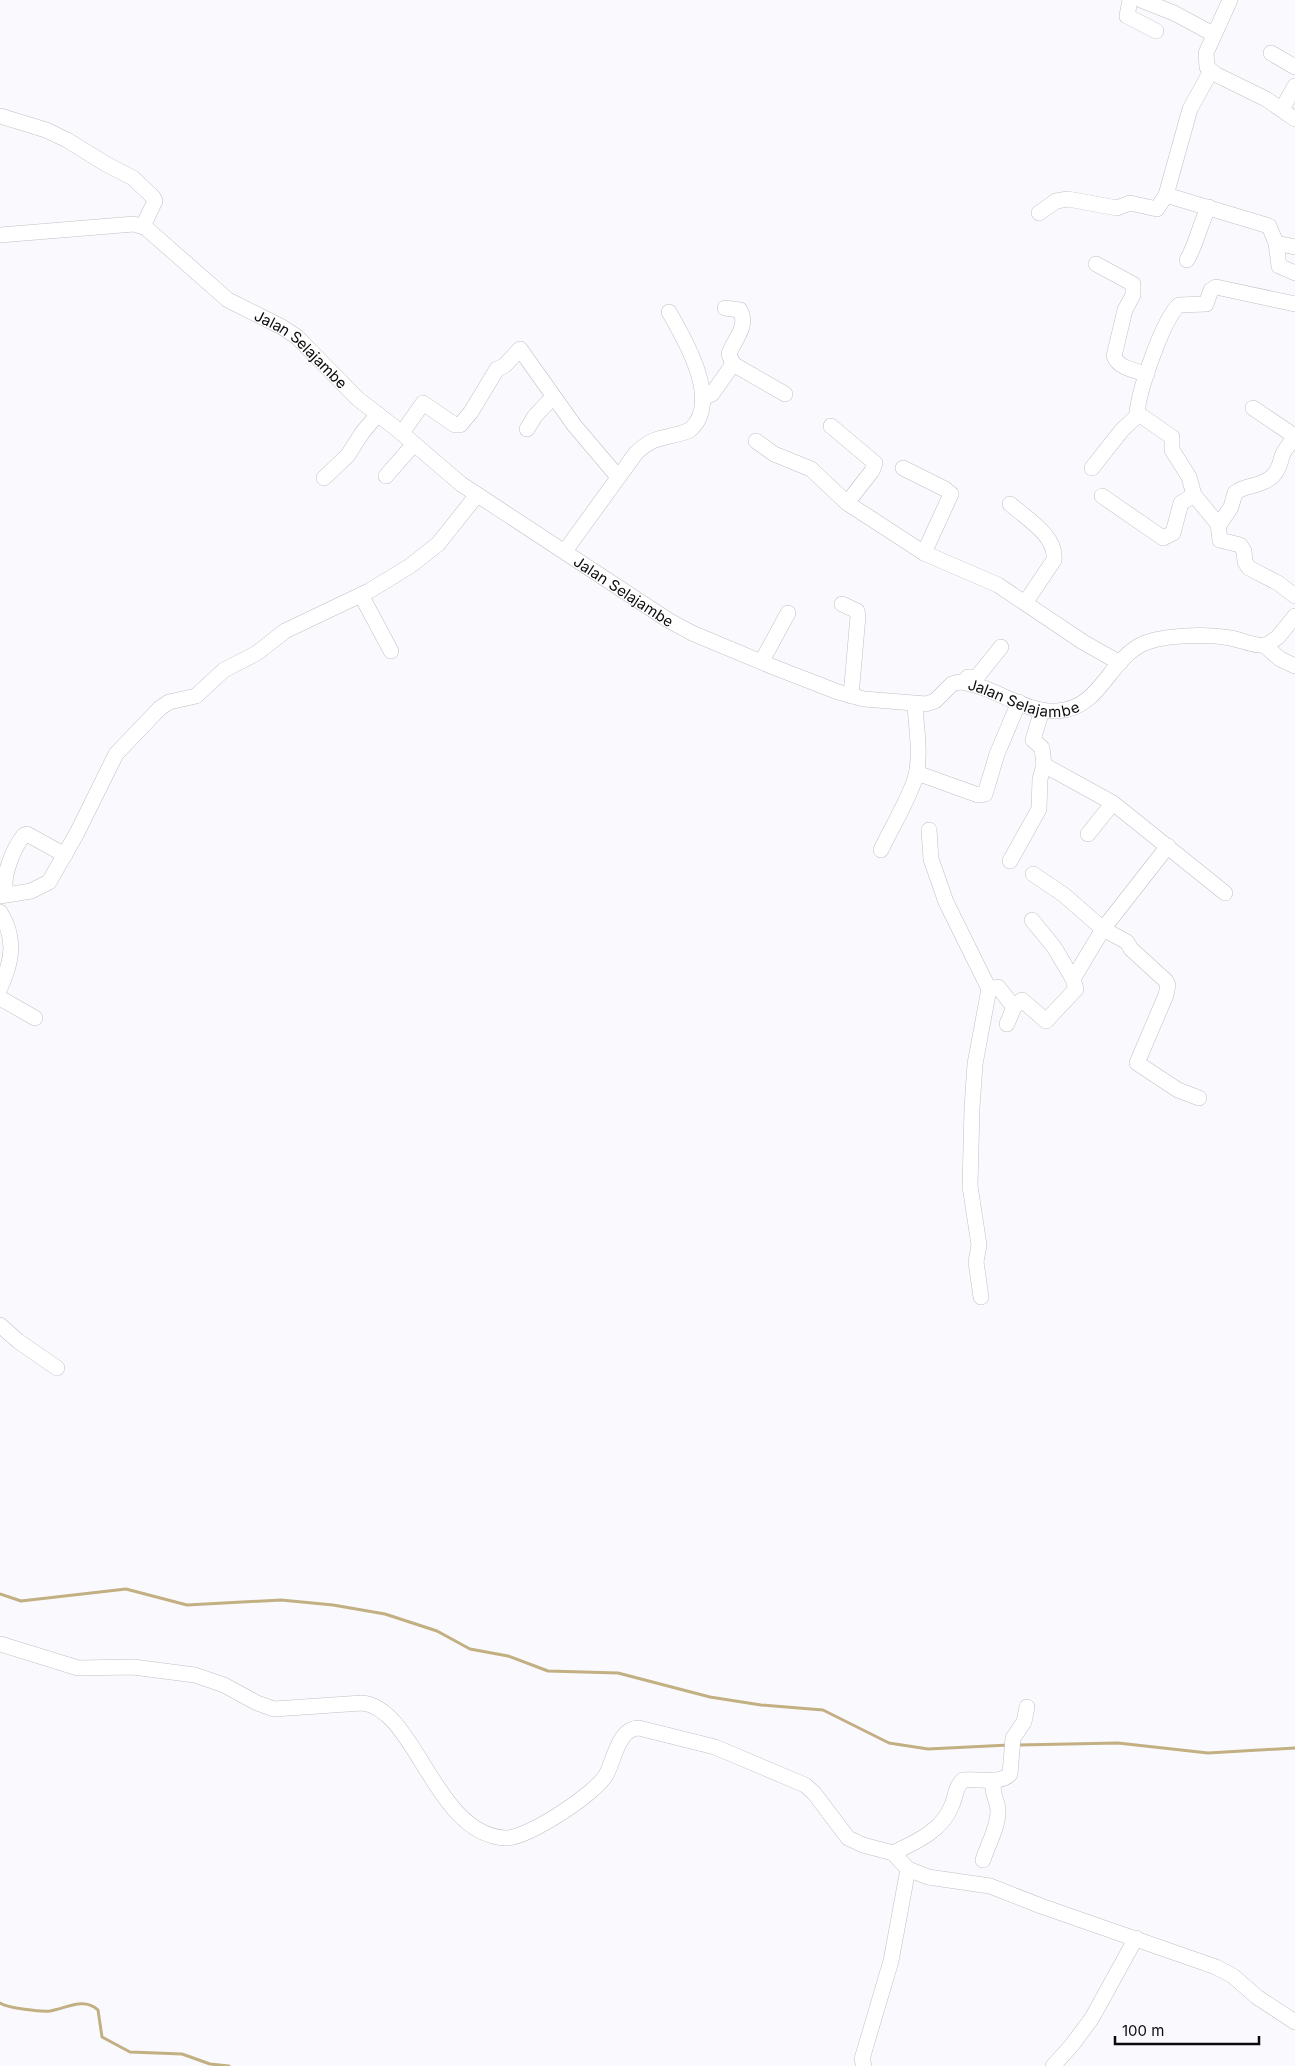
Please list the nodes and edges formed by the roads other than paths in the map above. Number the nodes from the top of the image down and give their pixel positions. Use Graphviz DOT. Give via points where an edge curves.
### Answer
graph roads {
  1 [pos="1130,0"];
  2 [pos="1141,0"];
  3 [pos="1230,0"];
  4 [pos="1156,31"];
  5 [pos="1214,34"];
  6 [pos="1271,53"];
  7 [pos="1295,67"];
  8 [pos="1211,71"];
  9 [pos="1295,86"];
  10 [pos="1282,109"];
  11 [pos="0,116"];
  12 [pos="1295,119"];
  13 [pos="1166,195"];
  14 [pos="1209,208"];
  15 [pos="1039,213"];
  16 [pos="143,226"];
  17 [pos="0,235"];
  18 [pos="1276,243"];
  19 [pos="1295,247"];
  20 [pos="1187,260"];
  21 [pos="1096,264"];
  22 [pos="1295,273"];
  23 [pos="1295,304"];
  24 [pos="726,308"];
  25 [pos="669,312"];
  26 [pos="733,364"];
  27 [pos="1147,374"];
  28 [pos="785,394"];
  29 [pos="553,397"];
  30 [pos="702,398"];
  31 [pos="1253,408"];
  32 [pos="378,414"];
  33 [pos="1138,415"];
  34 [pos="831,426"];
  35 [pos="527,429"];
  36 [pos="402,433"];
  37 [pos="1294,439"];
  38 [pos="756,441"];
  39 [pos="414,444"];
  40 [pos="903,468"];
  41 [pos="1092,468"];
  42 [pos="386,476"];
  43 [pos="618,477"];
  44 [pos="324,478"];
  45 [pos="477,495"];
  46 [pos="1194,495"];
  47 [pos="1102,496"];
  48 [pos="847,503"];
  49 [pos="1010,504"];
  50 [pos="1219,525"];
  51 [pos="565,551"];
  52 [pos="924,553"];
  53 [pos="361,595"];
  54 [pos="1295,596"];
  55 [pos="1025,603"];
  56 [pos="842,604"];
  57 [pos="788,612"];
  58 [pos="1295,616"];
  59 [pos="1264,645"];
  60 [pos="1001,647"];
  61 [pos="391,651"];
  62 [pos="762,662"];
  63 [pos="1120,663"];
  64 [pos="1295,666"];
  65 [pos="964,682"];
  66 [pos="851,696"];
  67 [pos="1019,702"];
  68 [pos="915,704"];
  69 [pos="1042,710"];
  70 [pos="1044,766"];
  71 [pos="917,773"];
  72 [pos="1113,803"];
  73 [pos="929,830"];
  74 [pos="1088,834"];
  75 [pos="1168,846"];
  76 [pos="881,850"];
  77 [pos="65,854"];
  78 [pos="1010,861"];
  79 [pos="1033,874"];
  80 [pos="1225,893"];
  81 [pos="4,895"];
  82 [pos="0,912"];
  83 [pos="1032,920"];
  84 [pos="1103,929"];
  85 [pos="1072,979"];
  86 [pos="0,988"];
  87 [pos="989,989"];
  88 [pos="0,998"];
  89 [pos="1014,1007"];
  90 [pos="35,1018"];
  91 [pos="1007,1024"];
  92 [pos="1199,1098"];
  93 [pos="981,1297"];
  94 [pos="0,1325"];
  95 [pos="57,1368"];
  96 [pos="0,1644"];
  97 [pos="1027,1707"];
  98 [pos="994,1780"];
  99 [pos="893,1853"];
  100 [pos="983,1860"];
  101 [pos="908,1870"];
  102 [pos="1136,1938"];
  103 [pos="1295,2022"];
  104 [pos="864,2066"];
  105 [pos="1052,2066"];
  1 -- 4 [label="street" via="1127,16"];
  2 -- 5 [label="street"];
  3 -- 5 [label="street"];
  5 -- 8 [label="street" via="1205,59"];
  6 -- 7 [label="street"];
  8 -- 10 [label="street"];
  8 -- 13 [label="street" via="1190,109"];
  9 -- 10 [label="street"];
  10 -- 12 [label="street"];
  11 -- 16 [label="street" via="52,133 133,178 155,201"];
  13 -- 14 [label="street"];
  13 -- 15 [label="street" via="1157,209 1130,203 1117,208 1068,199 1056,201"];
  14 -- 18 [label="street" via="1269,226"];
  14 -- 20 [label="street" via="1202,219 1197,243"];
  16 -- 17 [label="street"];
  16 -- 32 [label="street, Jalan Selajambe" via="228,300 297,337 350,392"];
  18 -- 19 [label="street"];
  18 -- 22 [label="street" via="1279,266"];
  21 -- 27 [label="street" via="1133,284 1133,295 1125,310 1114,356 1122,366"];
  23 -- 27 [label="street" via="1213,288 1206,304 1176,307"];
  24 -- 26 [label="street" via="740,310 743,317 740,332 729,354"];
  25 -- 30 [label="street" via="692,356"];
  26 -- 28 [label="street"];
  26 -- 30 [label="street" via="712,394"];
  27 -- 33 [label="street"];
  29 -- 35 [label="street" via="534,416"];
  29 -- 36 [label="street" via="522,350 518,350 497,369 460,425 455,426 423,403"];
  29 -- 43 [label="street"];
  30 -- 43 [label="street" via="701,411 693,427 646,444"];
  31 -- 37 [label="street"];
  32 -- 36 [label="street, Jalan Selajambe"];
  32 -- 44 [label="street" via="348,455"];
  33 -- 41 [label="street"];
  33 -- 46 [label="street" via="1172,438 1172,450 1189,478"];
  34 -- 48 [label="street" via="875,463"];
  36 -- 39 [label="street, Jalan Selajambe"];
  37 -- 50 [label="street" via="1283,454 1276,473 1262,483 1235,493 1231,507"];
  38 -- 48 [label="street" via="774,454 811,469"];
  39 -- 42 [label="street"];
  39 -- 45 [label="street, Jalan Selajambe"];
  40 -- 52 [label="street" via="951,494"];
  43 -- 51 [label="street"];
  45 -- 51 [label="street, Jalan Selajambe"];
  45 -- 53 [label="street" via="438,544 398,574"];
  46 -- 47 [label="street" via="1181,503 1172,533 1163,538"];
  46 -- 50 [label="street"];
  48 -- 52 [label="street"];
  49 -- 55 [label="street" via="1050,541 1054,555 1054,560"];
  50 -- 54 [label="street" via="1220,540 1240,545 1248,568"];
  51 -- 62 [label="street, Jalan Selajambe" via="668,620"];
  52 -- 55 [label="street" via="998,585"];
  53 -- 61 [label="street"];
  53 -- 77 [label="street" via="285,631 257,653 224,670 196,696 169,702 160,708 116,754"];
  55 -- 63 [label="street"];
  56 -- 66 [label="street" via="857,611 858,616"];
  57 -- 62 [label="street"];
  58 -- 59 [label="street" via="1275,640"];
  59 -- 63 [label="street, Jalan Selajambe" via="1216,636 1164,639 1139,645"];
  59 -- 64 [label="street" via="1280,659"];
  60 -- 65 [label="street" via="979,676 968,677"];
  62 -- 66 [label="street, Jalan Selajambe"];
  63 -- 69 [label="street, Jalan Selajambe" via="1100,689 1077,706 1058,712"];
  65 -- 67 [label="street, Jalan Selajambe"];
  65 -- 68 [label="street, Jalan Selajambe" via="954,683 935,701"];
  66 -- 68 [label="street, Jalan Selajambe"];
  67 -- 69 [label="street, Jalan Selajambe"];
  67 -- 71 [label="street" via="997,754 985,794 978,795"];
  68 -- 71 [label="street"];
  69 -- 70 [label="street" via="1033,740 1042,748"];
  70 -- 72 [label="street"];
  70 -- 78 [label="street" via="1039,786 1039,810"];
  71 -- 76 [label="street" via="912,790"];
  72 -- 74 [label="street"];
  72 -- 75 [label="street"];
  73 -- 87 [label="street" via="931,859 946,902"];
  75 -- 80 [label="street"];
  75 -- 84 [label="street"];
  77 -- 81 [label="street" via="44,886"];
  77 -- 81 [label="street" via="24,835 11,860"];
  79 -- 84 [label="street" via="1064,895"];
  82 -- 86 [label="street" via="11,938 8,966"];
  83 -- 85 [label="street"];
  84 -- 85 [label="street"];
  84 -- 92 [label="street" via="1128,942 1130,949 1168,985 1138,1065 1178,1090"];
  85 -- 89 [label="street" via="1075,992 1048,1020 1041,1018 1023,1000"];
  87 -- 89 [label="street" via="998,987"];
  87 -- 93 [label="street" via="975,1064 972,1108 970,1186 979,1245 976,1262"];
  88 -- 90 [label="street"];
  89 -- 91 [label="street"];
  94 -- 95 [label="street"];
  96 -- 99 [label="street" via="78,1668 133,1667 195,1675 274,1709 374,1705 390,1716 453,1807 469,1824 504,1838 517,1836 537,1826 592,1791 606,1774 623,1736 639,1728 714,1747 805,1785 848,1838"];
  97 -- 98 [label="street" via="1024,1722 1013,1738 1010,1774"];
  98 -- 99 [label="street" via="963,1780 939,1826"];
  98 -- 100 [label="street" via="993,1797 998,1810"];
  99 -- 101 [label="street"];
  101 -- 102 [label="street" via="928,1877 990,1886"];
  101 -- 104 [label="street" via="887,1976 862,2059"];
  102 -- 103 [label="street" via="1226,1972"];
  102 -- 105 [label="street" via="1092,2018"];
}
